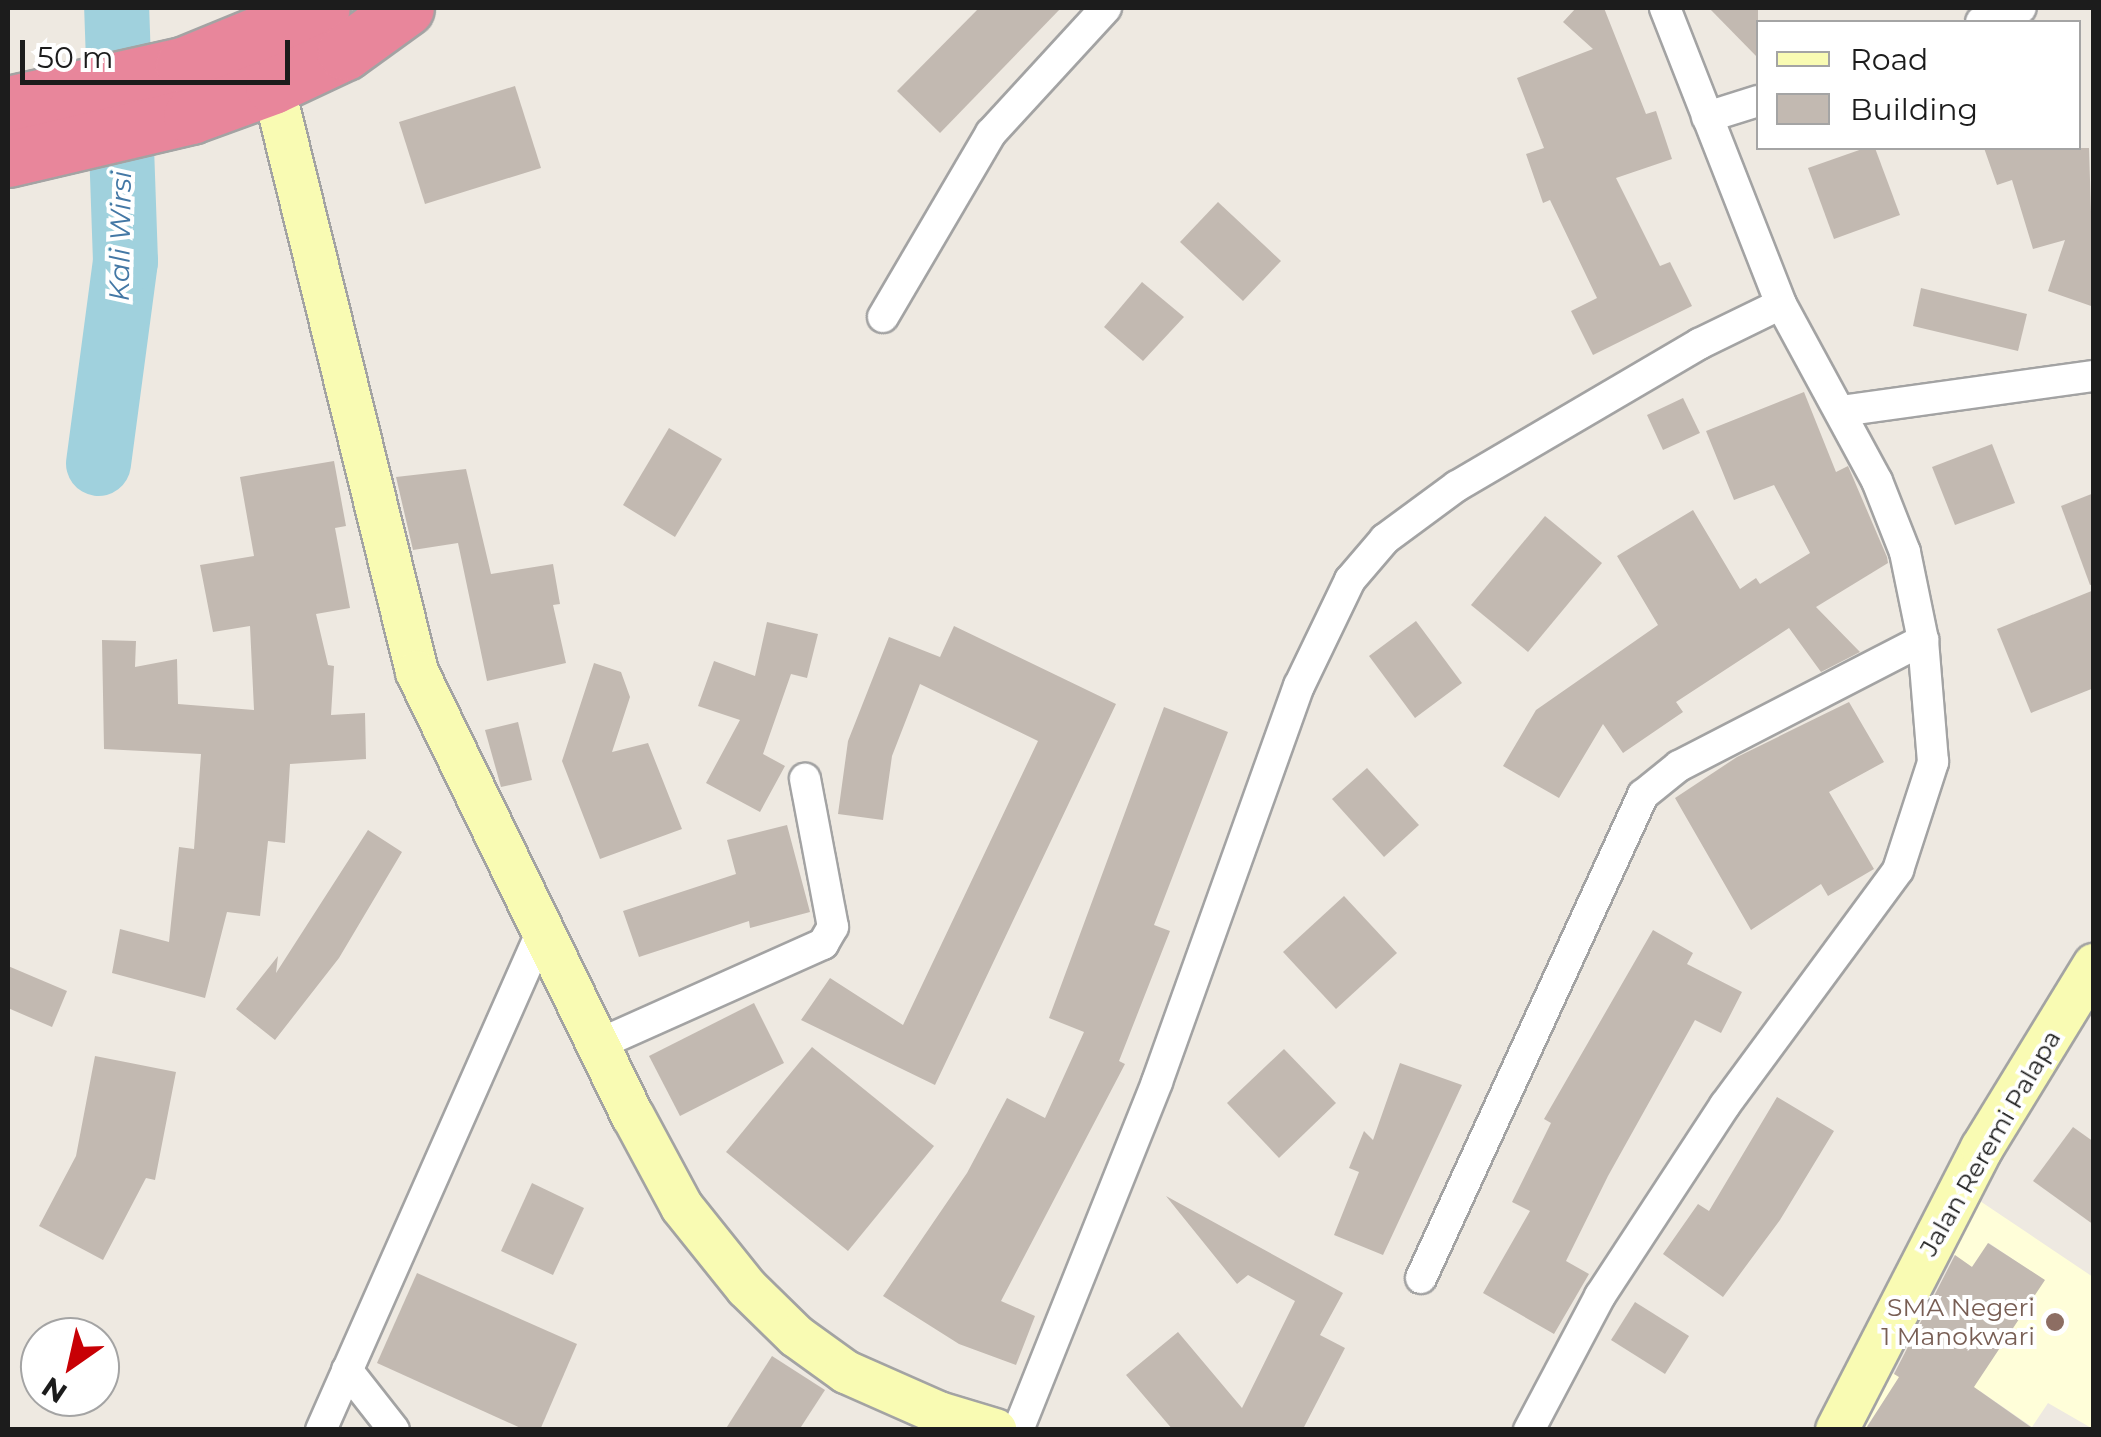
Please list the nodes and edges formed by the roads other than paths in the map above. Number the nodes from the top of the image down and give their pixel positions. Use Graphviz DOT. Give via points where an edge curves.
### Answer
graph roads {
  1 [pos="322,8"];
  2 [pos="406,8"];
  3 [pos="1106,8"];
  4 [pos="1665,8"];
  5 [pos="2022,8"];
  6 [pos="1987,20"];
  7 [pos="274,86"];
  8 [pos="187,90"];
  9 [pos="33,97"];
  10 [pos="1756,101"];
  11 [pos="1707,117"];
  12 [pos="8,159"];
  13 [pos="1780,304"];
  14 [pos="883,317"];
  15 [pos="2094,376"];
  16 [pos="1841,411"];
  17 [pos="1923,640"];
  18 [pos="806,778"];
  19 [pos="540,933"];
  20 [pos="2094,966"];
  21 [pos="597,1045"];
  22 [pos="1421,1278"];
  23 [pos="347,1370"];
  24 [pos="320,1430"];
  25 [pos="394,1430"];
  26 [pos="995,1430"];
  27 [pos="1018,1430"];
  28 [pos="1529,1430"];
  29 [pos="1837,1430"];
  1 -- 8 [label="highway"];
  2 -- 7 [label="highway" via="345,52"];
  3 -- 14 [label="street" via="991,133"];
  4 -- 11 [label="street"];
  5 -- 6 [label="street"];
  7 -- 8 [label="highway"];
  7 -- 19 [label="street" via="418,672"];
  8 -- 9 [label="highway"];
  8 -- 12 [label="highway" via="71,144"];
  10 -- 11 [label="street"];
  11 -- 13 [label="street"];
  13 -- 16 [label="street"];
  13 -- 27 [label="street" via="1457,486 1384,539 1350,580 1299,686 1158,1082"];
  15 -- 16 [label="street"];
  16 -- 17 [label="street" via="1904,552"];
  17 -- 22 [label="street" via="1679,766 1643,795"];
  17 -- 28 [label="street" via="1933,762 1898,870 1694,1152 1600,1296"];
  18 -- 21 [label="street" via="833,926 824,944"];
  19 -- 21 [label="street"];
  19 -- 23 [label="street"];
  20 -- 29 [label="street, Jalan Reremi Palapa" via="1982,1148"];
  21 -- 26 [label="street" via="682,1207 746,1288 846,1372"];
  23 -- 24 [label="street"];
  23 -- 25 [label="street"];
}
